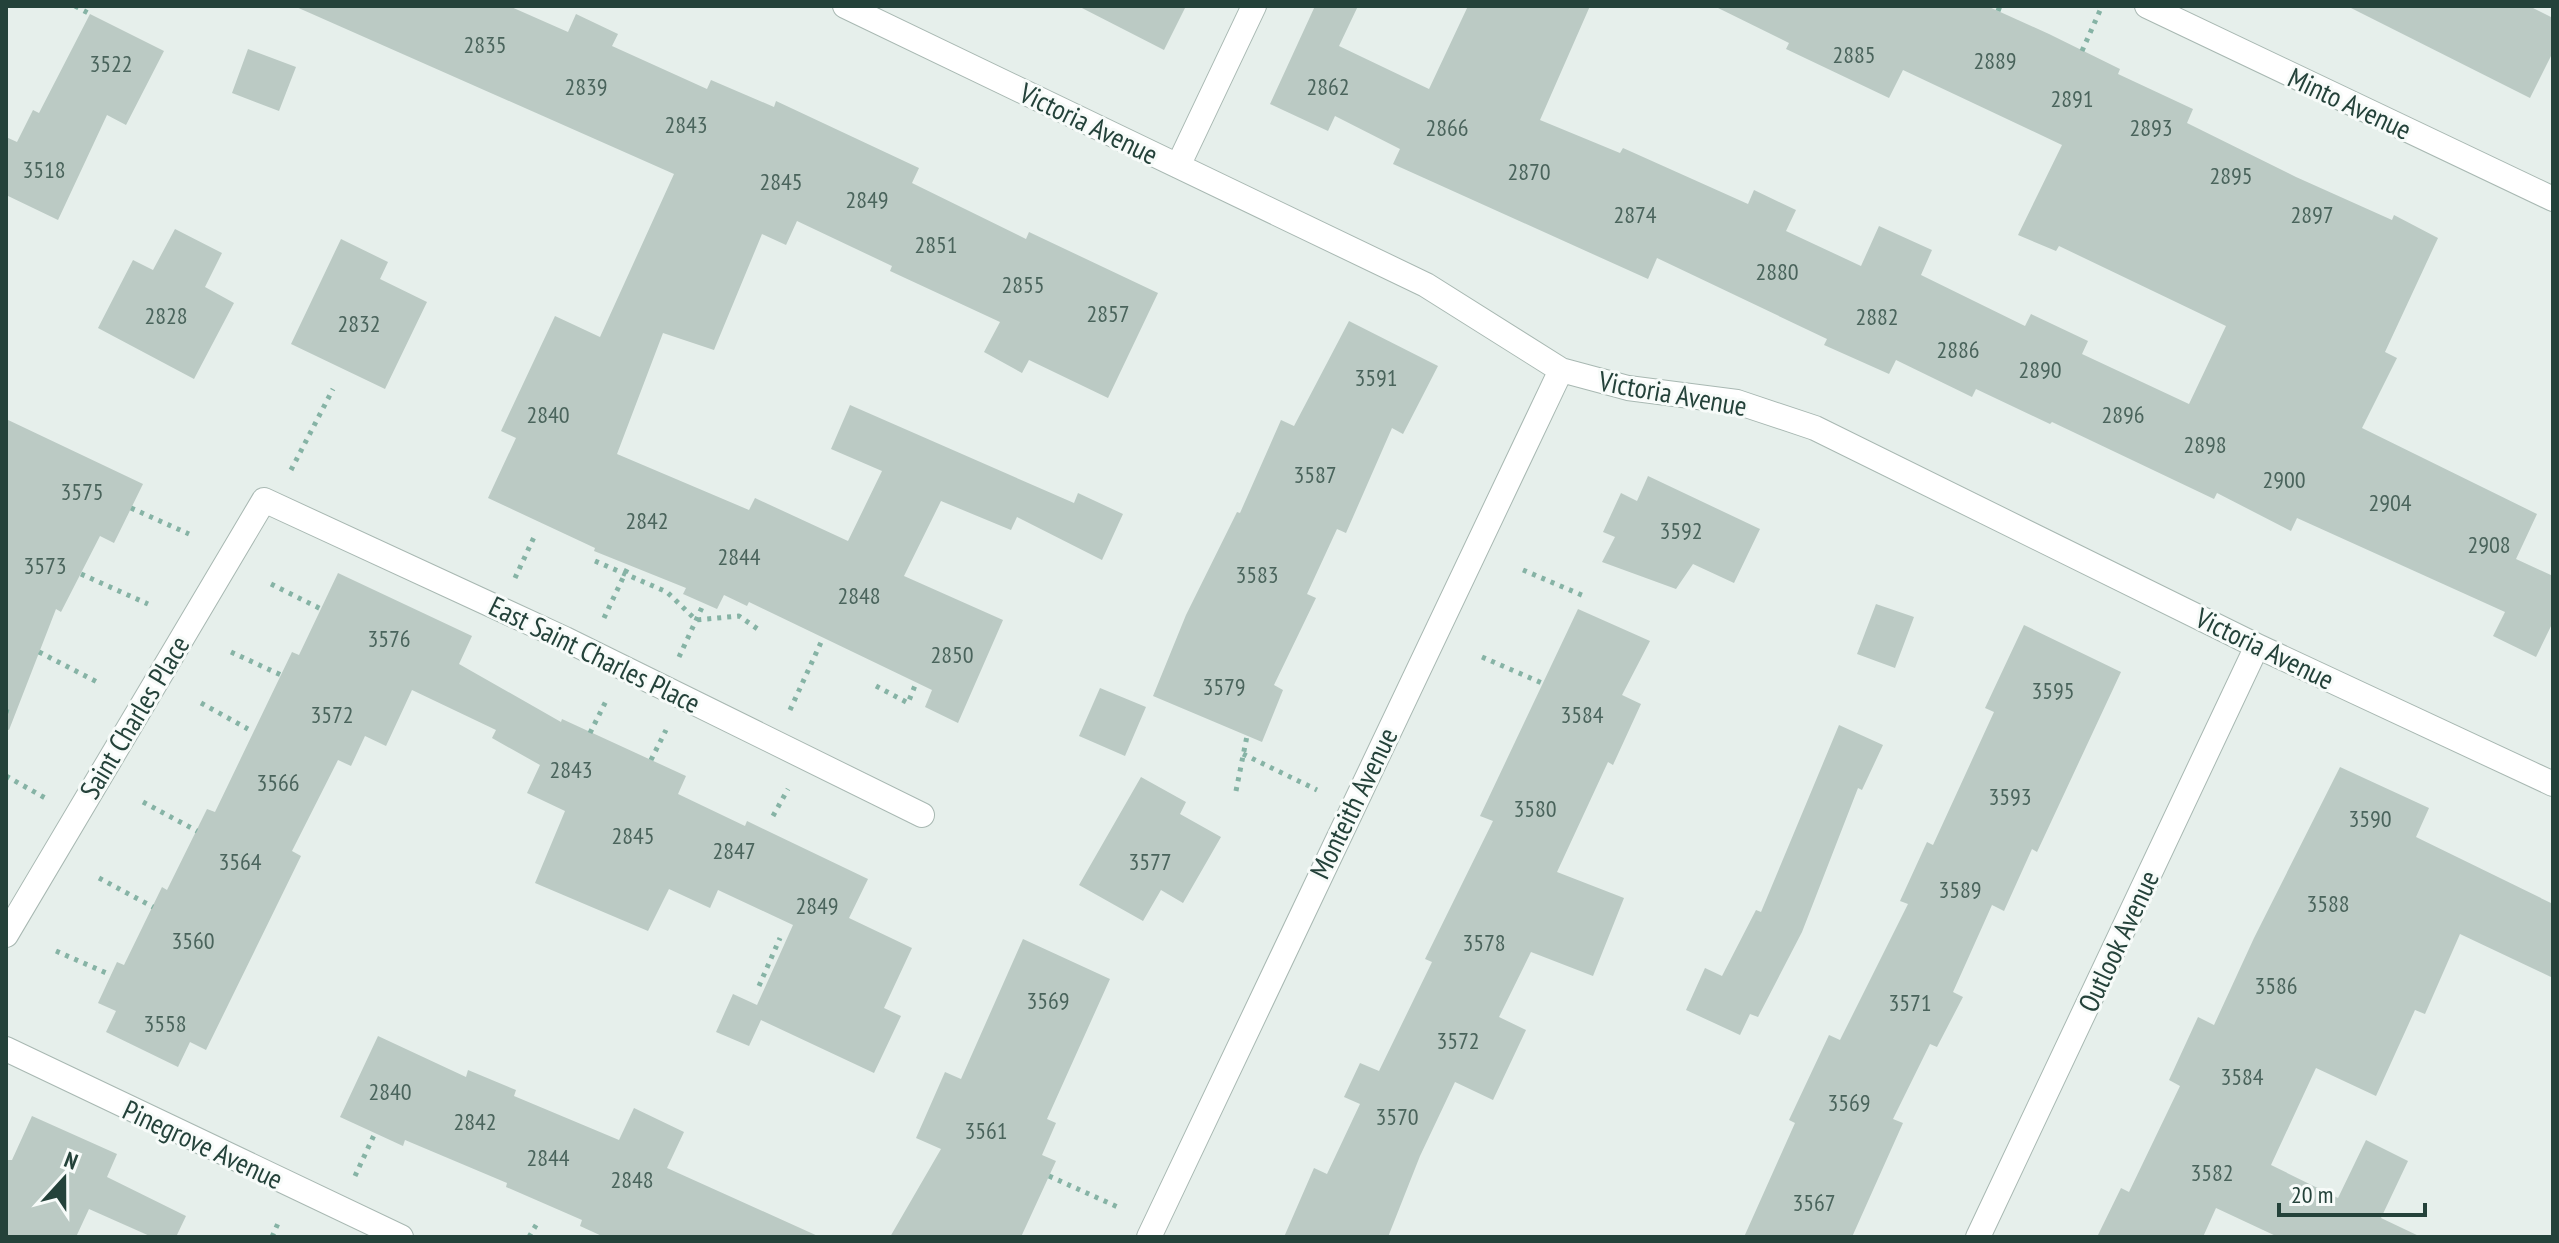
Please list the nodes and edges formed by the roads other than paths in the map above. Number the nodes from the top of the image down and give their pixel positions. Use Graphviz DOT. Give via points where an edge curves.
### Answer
graph roads {
  1 [pos="845,6"];
  2 [pos="1254,6"];
  3 [pos="2147,6"];
  4 [pos="1178,166"];
  5 [pos="2553,199"];
  6 [pos="1561,370"];
  7 [pos="264,500"];
  8 [pos="2257,646"];
  9 [pos="2553,784"];
  10 [pos="922,815"];
  11 [pos="6,935"];
  12 [pos="6,1049"];
  13 [pos="401,1237"];
  14 [pos="1149,1237"];
  15 [pos="1978,1237"];
  1 -- 4 [label="street, Victoria Avenue"];
  2 -- 4 [label="street"];
  3 -- 5 [label="street, Minto Avenue"];
  4 -- 6 [label="street, Victoria Avenue" via="1426,285"];
  6 -- 8 [label="street, Victoria Avenue" via="1628,388 1737,402 1815,428"];
  6 -- 14 [label="street, Monteith Avenue"];
  7 -- 10 [label="street, East Saint Charles Place" via="565,639"];
  7 -- 11 [label="street, Saint Charles Place"];
  8 -- 9 [label="street, Victoria Avenue"];
  8 -- 15 [label="street, Outlook Avenue"];
  12 -- 13 [label="street, Pinegrove Avenue"];
}
